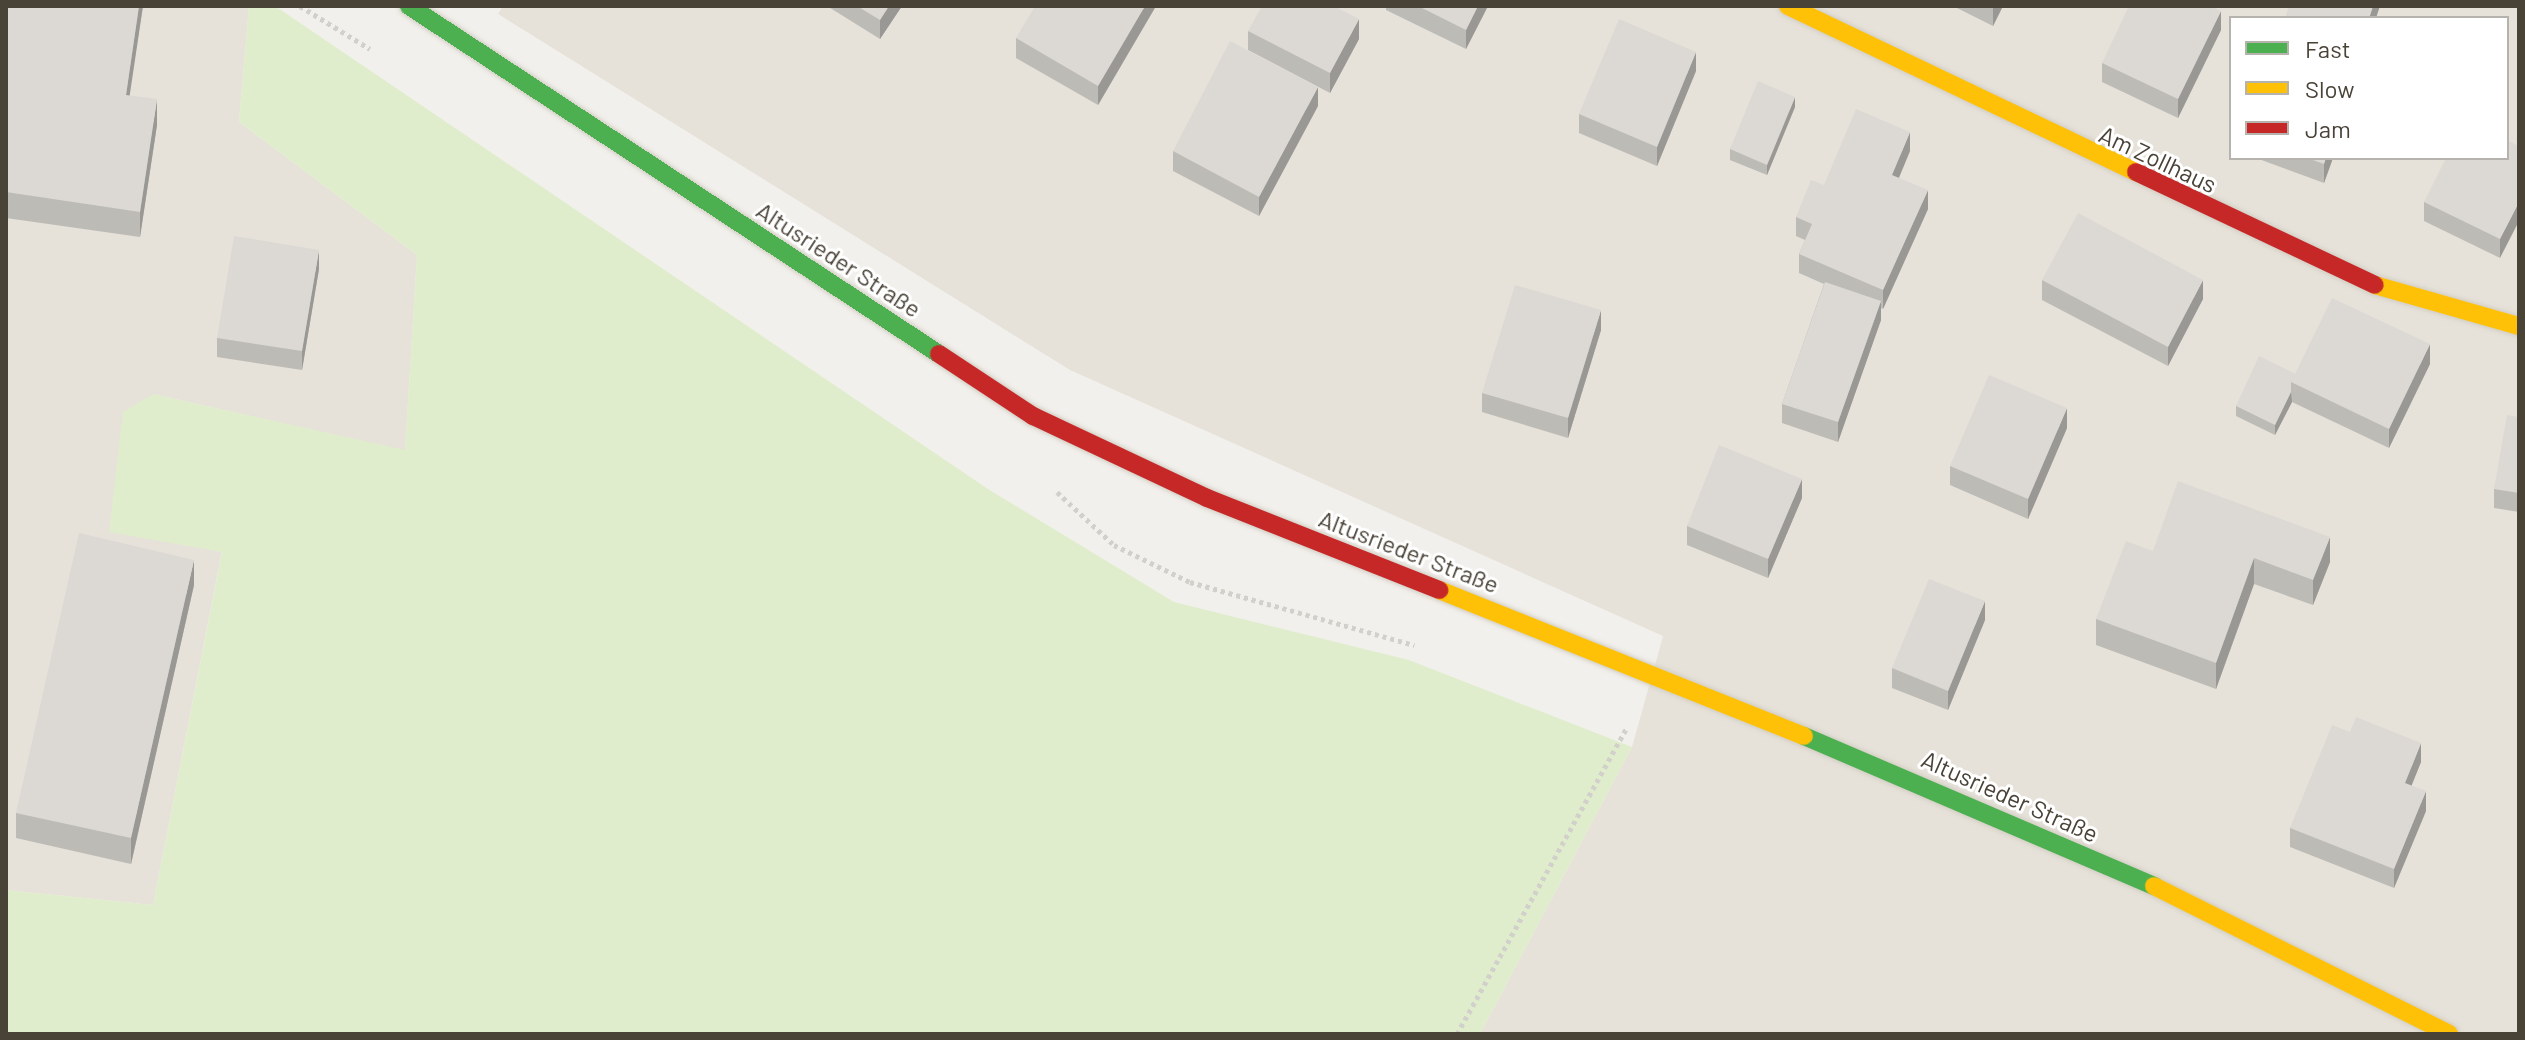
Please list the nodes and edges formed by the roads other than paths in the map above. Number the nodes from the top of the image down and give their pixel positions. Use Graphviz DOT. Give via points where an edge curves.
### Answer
graph roads {
  1 [pos="409,6"];
  2 [pos="1788,6"];
  3 [pos="2519,326"];
  4 [pos="2449,1034"];
  1 -- 4 [label="main road, Altusrieder Straße" via="1033,416 1207,498 1960,798 2246,928"];
  2 -- 3 [label="main road, Am Zollhaus" via="2385,290"];
}
